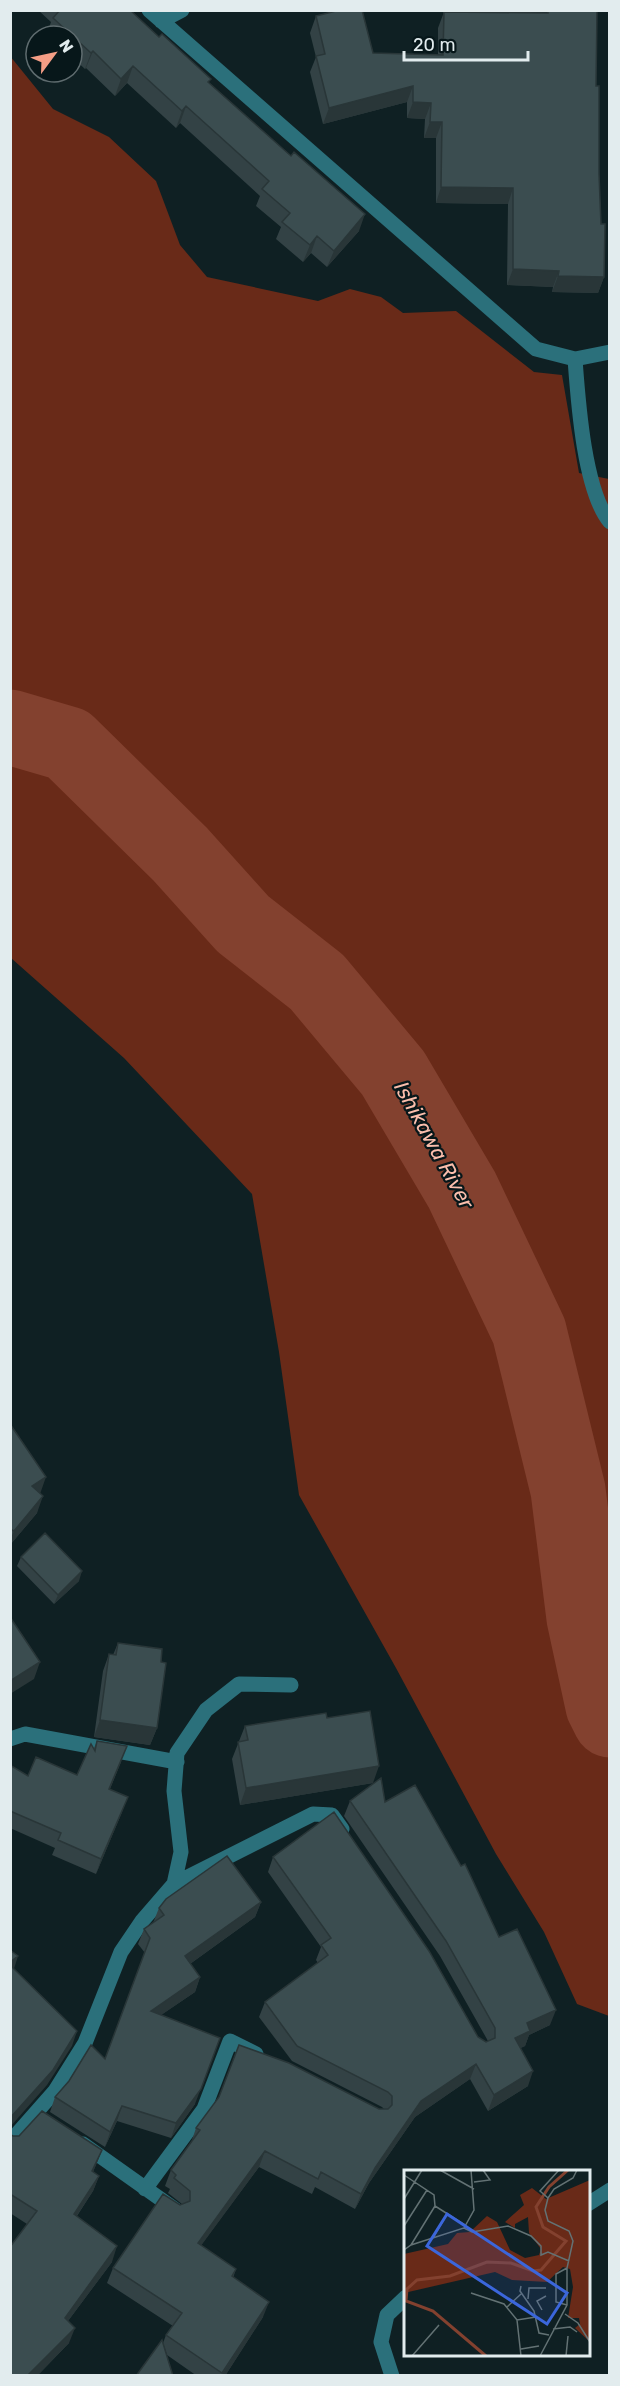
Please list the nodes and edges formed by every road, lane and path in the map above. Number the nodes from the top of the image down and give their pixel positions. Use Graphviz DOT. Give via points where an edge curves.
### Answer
graph roads {
  1 [pos="149,10"];
  2 [pos="182,10"];
  3 [pos="161,21"];
  4 [pos="609,352"];
  5 [pos="575,359"];
  6 [pos="609,522"];
  7 [pos="291,1685"];
  8 [pos="10,1739"];
  9 [pos="177,1762"];
  10 [pos="352,1844"];
  11 [pos="174,1884"];
  12 [pos="272,2063"];
  13 [pos="71,2136"];
  14 [pos="10,2142"];
  15 [pos="144,2189"];
  16 [pos="609,2190"];
  17 [pos="590,2203"];
  18 [pos="176,2211"];
  19 [pos="404,2297"];
  20 [pos="392,2376"];
  1 -- 3 [label="street"];
  2 -- 3 [label="street"];
  3 -- 5 [label="street" via="536,349"];
  4 -- 5 [label="street"];
  5 -- 6 [label="street" via="593,488"];
  7 -- 9 [label="street" via="239,1684 206,1710 177,1753"];
  8 -- 9 [label="street" via="25,1734"];
  9 -- 11 [label="street" via="174,1791 181,1852"];
  10 -- 11 [label="street" via="332,1815 313,1814"];
  11 -- 14 [label="street" via="121,1952 85,2043 39,2117"];
  12 -- 15 [label="street" via="230,2042 204,2109"];
  13 -- 15 [label="street"];
  15 -- 18 [label="street"];
  16 -- 17 [label="street"];
  19 -- 20 [label="street" via="387,2316 381,2342"];
}
